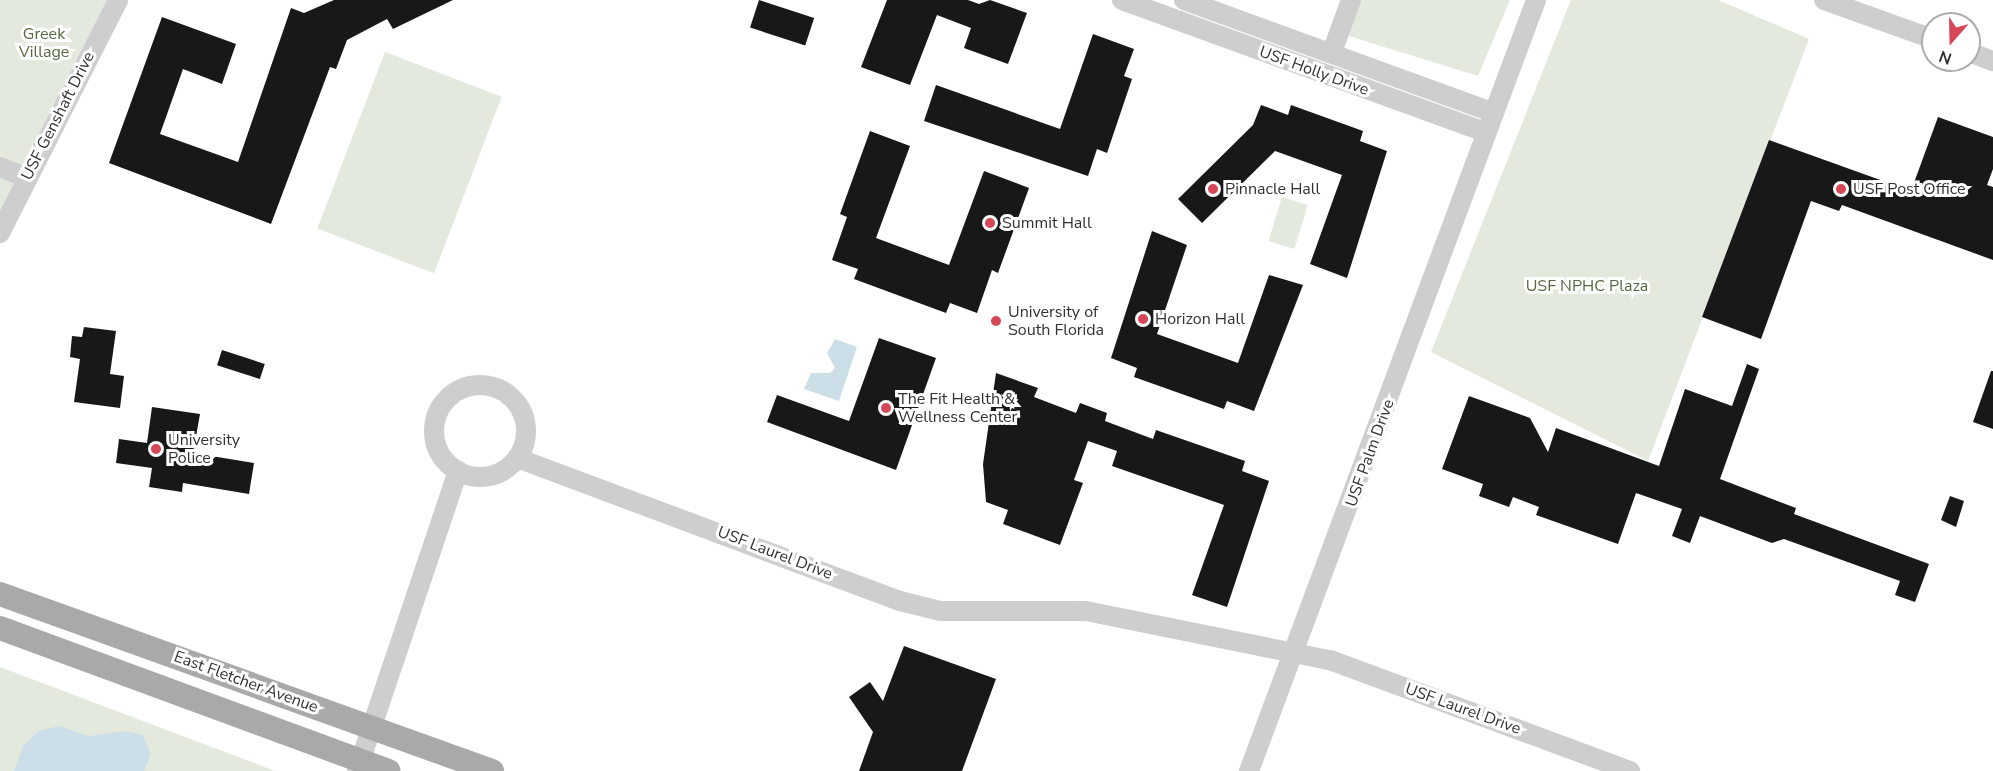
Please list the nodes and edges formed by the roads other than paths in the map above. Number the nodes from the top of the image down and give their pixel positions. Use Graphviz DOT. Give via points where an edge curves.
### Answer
graph roads {
  1 [pos="118,0"];
  2 [pos="1122,0"];
  3 [pos="1184,0"];
  4 [pos="1351,0"];
  5 [pos="1536,0"];
  6 [pos="1824,0"];
  7 [pos="1921,35"];
  8 [pos="1332,52"];
  9 [pos="1494,113"];
  10 [pos="1487,134"];
  11 [pos="0,166"];
  12 [pos="27,178"];
  13 [pos="0,233"];
  14 [pos="518,458"];
  15 [pos="458,471"];
  16 [pos="0,594"];
  17 [pos="0,628"];
  18 [pos="1295,655"];
  19 [pos="374,728"];
  20 [pos="359,766"];
  21 [pos="388,771"];
  22 [pos="492,771"];
  23 [pos="1250,771"];
  24 [pos="1630,771"];
  1 -- 12 [label="street, USF Genshaft Drive"];
  2 -- 10 [label="street, USF Holly Drive"];
  3 -- 8 [label="street, USF Holly Drive"];
  4 -- 8 [label="street"];
  5 -- 9 [label="street"];
  6 -- 7 [label="street"];
  8 -- 9 [label="street, USF Holly Drive"];
  9 -- 10 [label="street"];
  10 -- 18 [label="street, USF Palm Drive"];
  11 -- 12 [label="street"];
  12 -- 13 [label="street, USF Genshaft Drive"];
  14 -- 15 [label="street" via="488,476"];
  14 -- 15 [label="street" via="527,432 517,403 492,386 470,386 451,396 435,420 438,449"];
  14 -- 18 [label="street, USF Laurel Drive" via="900,601 940,611 1086,610"];
  15 -- 19 [label="street"];
  16 -- 19 [label="main road, East Fletcher Avenue"];
  17 -- 20 [label="main road, East Fletcher Avenue"];
  18 -- 23 [label="street, USF Palm Drive"];
  18 -- 24 [label="street, USF Laurel Drive" via="1330,660"];
  19 -- 20 [label="street"];
  19 -- 22 [label="main road, East Fletcher Avenue"];
  20 -- 21 [label="main road, East Fletcher Avenue"];
}
